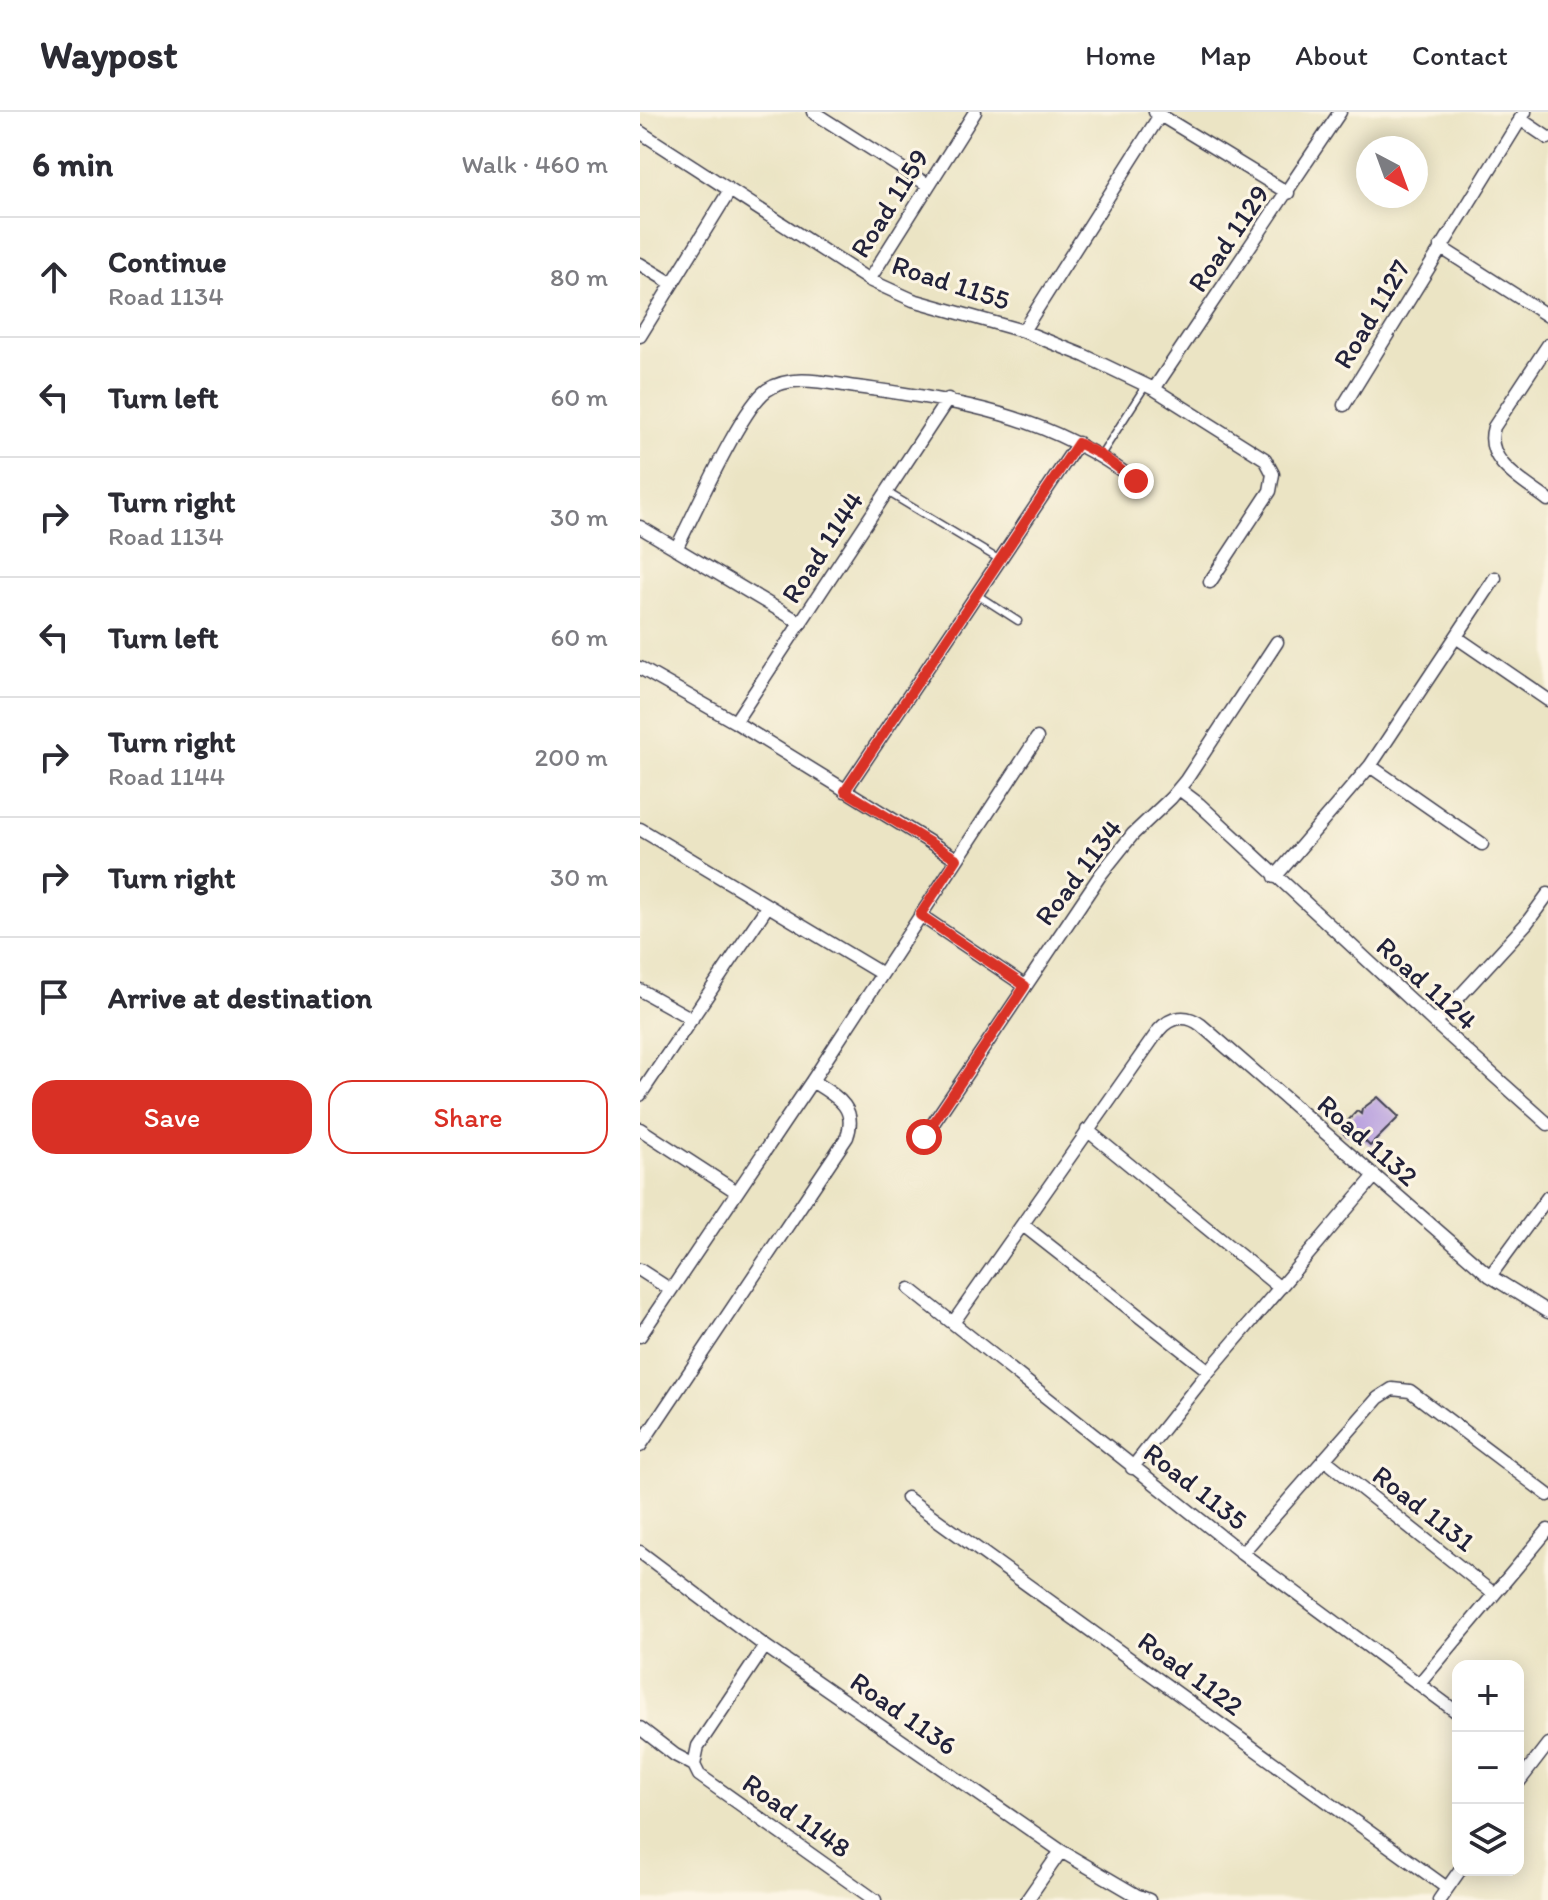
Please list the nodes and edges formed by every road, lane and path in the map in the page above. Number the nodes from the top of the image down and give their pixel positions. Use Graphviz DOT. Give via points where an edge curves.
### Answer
graph roads {
  1 [pos="813,112"];
  2 [pos="844,112"];
  3 [pos="975,112"];
  4 [pos="1340,112"];
  5 [pos="1157,114"];
  6 [pos="1522,116"];
  7 [pos="835,126"];
  8 [pos="640,132"];
  9 [pos="1548,138"];
  10 [pos="928,185"];
  11 [pos="730,190"];
  12 [pos="1288,193"];
  13 [pos="1440,247"];
  14 [pos="640,264"];
  15 [pos="869,280"];
  16 [pos="671,283"];
  17 [pos="1548,316"];
  18 [pos="1023,331"];
  19 [pos="640,336"];
  20 [pos="1548,345"];
  21 [pos="1150,387"];
  22 [pos="948,399"];
  23 [pos="1344,405"];
  24 [pos="1078,443"];
  25 [pos="1101,455"];
  26 [pos="1136,481"];
  27 [pos="887,492"];
  28 [pos="1548,500"];
  29 [pos="640,527"];
  30 [pos="676,549"];
  31 [pos="1000,560"];
  32 [pos="1495,578"];
  33 [pos="1210,582"];
  34 [pos="976,594"];
  35 [pos="1018,621"];
  36 [pos="801,623"];
  37 [pos="1456,637"];
  38 [pos="1277,642"];
  39 [pos="640,668"];
  40 [pos="1548,700"];
  41 [pos="735,722"];
  42 [pos="1037,738"];
  43 [pos="1370,766"];
  44 [pos="1179,789"];
  45 [pos="845,791"];
  46 [pos="640,829"];
  47 [pos="1482,844"];
  48 [pos="957,859"];
  49 [pos="1275,877"];
  50 [pos="1548,894"];
  51 [pos="767,907"];
  52 [pos="1536,912"];
  53 [pos="920,915"];
  54 [pos="1548,919"];
  55 [pos="882,974"];
  56 [pos="1025,986"];
  57 [pos="640,990"];
  58 [pos="692,1019"];
  59 [pos="1435,1023"];
  60 [pos="812,1081"];
  61 [pos="640,1095"];
  62 [pos="1548,1124"];
  63 [pos="640,1129"];
  64 [pos="1087,1130"];
  65 [pos="924,1137"];
  66 [pos="1374,1177"];
  67 [pos="737,1192"];
  68 [pos="1548,1197"];
  69 [pos="1023,1225"];
  70 [pos="640,1270"];
  71 [pos="1490,1276"];
  72 [pos="1280,1288"];
  73 [pos="910,1289"];
  74 [pos="671,1290"];
  75 [pos="1548,1312"];
  76 [pos="953,1323"];
  77 [pos="640,1336"];
  78 [pos="1209,1371"];
  79 [pos="640,1446"];
  80 [pos="1324,1459"];
  81 [pos="1132,1468"];
  82 [pos="1548,1495"];
  83 [pos="907,1498"];
  84 [pos="1548,1530"];
  85 [pos="640,1552"];
  86 [pos="1242,1553"];
  87 [pos="1494,1594"];
  88 [pos="765,1646"];
  89 [pos="1419,1684"];
  90 [pos="1452,1709"];
  91 [pos="640,1728"];
  92 [pos="1548,1744"];
  93 [pos="1524,1762"];
  94 [pos="694,1765"];
  95 [pos="1530,1766"];
  96 [pos="1524,1774"];
  97 [pos="1061,1851"];
  98 [pos="1456,1876"];
  99 [pos="1447,1888"];
  100 [pos="875,1900"];
  101 [pos="1027,1900"];
  102 [pos="1149,1900"];
  103 [pos="1439,1900"];
  1 -- 7 [label="street"];
  2 -- 7 [label="street"];
  3 -- 10 [label="street, Road 1159"];
  4 -- 12 [label="street, Road 1129"];
  5 -- 12 [label="street"];
  5 -- 18 [label="street"];
  6 -- 9 [label="street"];
  6 -- 13 [label="street, Road 1127"];
  7 -- 10 [label="street"];
  8 -- 11 [label="street, Road 1155"];
  10 -- 15 [label="street, Road 1159"];
  11 -- 15 [label="street, Road 1155"];
  11 -- 16 [label="street"];
  12 -- 21 [label="street, Road 1129"];
  13 -- 17 [label="street, Road 1127"];
  13 -- 23 [label="street, Road 1127"];
  14 -- 16 [label="street"];
  15 -- 18 [label="street, Road 1155" via="913,300"];
  16 -- 19 [label="street"];
  18 -- 21 [label="street, Road 1155"];
  20 -- 28 [label="street" via="1494,427 1491,441 1499,461"];
  21 -- 25 [label="lane"];
  21 -- 33 [label="street, Road 1155" via="1270,466 1273,483"];
  22 -- 24 [label="street"];
  22 -- 27 [label="street, Road 1144"];
  22 -- 30 [label="street" via="809,380 769,389 749,408"];
  24 -- 25 [label="street"];
  24 -- 31 [label="street"];
  25 -- 26 [label="street"];
  27 -- 31 [label="lane"];
  27 -- 36 [label="street, Road 1144"];
  29 -- 30 [label="street"];
  30 -- 36 [label="street"];
  31 -- 34 [label="street"];
  32 -- 37 [label="street"];
  34 -- 35 [label="lane"];
  34 -- 45 [label="street"];
  36 -- 41 [label="street, Road 1144"];
  37 -- 40 [label="street"];
  37 -- 43 [label="street"];
  38 -- 44 [label="street, Road 1134"];
  39 -- 41 [label="street"];
  41 -- 45 [label="street"];
  42 -- 48 [label="street"];
  43 -- 47 [label="street"];
  43 -- 49 [label="street"];
  44 -- 49 [label="street, Road 1124"];
  44 -- 56 [label="street, Road 1134" via="1116,854"];
  45 -- 48 [label="street"];
  46 -- 51 [label="street"];
  48 -- 53 [label="street"];
  49 -- 59 [label="street, Road 1124"];
  50 -- 52 [label="street"];
  51 -- 55 [label="street"];
  51 -- 58 [label="street"];
  52 -- 54 [label="street"];
  52 -- 59 [label="street"];
  53 -- 55 [label="street"];
  53 -- 56 [label="street"];
  55 -- 60 [label="street"];
  56 -- 65 [label="street, Road 1134"];
  57 -- 58 [label="street"];
  58 -- 61 [label="street"];
  59 -- 62 [label="street, Road 1124"];
  60 -- 67 [label="street"];
  60 -- 79 [label="street" via="844,1102 851,1122 847,1137"];
  63 -- 67 [label="street"];
  64 -- 66 [label="street, Road 1132" via="1159,1030 1174,1019 1195,1020"];
  64 -- 69 [label="street"];
  64 -- 72 [label="street"];
  66 -- 71 [label="street, Road 1132"];
  66 -- 72 [label="street"];
  67 -- 74 [label="street"];
  68 -- 71 [label="street"];
  69 -- 76 [label="street"];
  69 -- 78 [label="street"];
  70 -- 74 [label="street"];
  71 -- 75 [label="street, Road 1132"];
  72 -- 78 [label="street"];
  73 -- 76 [label="street, Road 1135"];
  74 -- 77 [label="street"];
  76 -- 81 [label="street, Road 1135"];
  78 -- 81 [label="street"];
  80 -- 82 [label="street" via="1382,1394 1410,1391"];
  80 -- 86 [label="street"];
  80 -- 87 [label="street, Road 1131"];
  81 -- 86 [label="street, Road 1135"];
  83 -- 99 [label="street, Road 1122"];
  84 -- 87 [label="street"];
  85 -- 88 [label="street, Road 1136"];
  86 -- 89 [label="street, Road 1135"];
  87 -- 89 [label="street"];
  88 -- 94 [label="street" via="698,1746"];
  88 -- 97 [label="street, Road 1136"];
  89 -- 90 [label="street, Road 1135"];
  91 -- 94 [label="street, Road 1148"];
  92 -- 95 [label="street"];
  93 -- 95 [label="street"];
  94 -- 100 [label="street, Road 1148" via="699,1775"];
  95 -- 96 [label="street"];
  97 -- 101 [label="street"];
  97 -- 102 [label="street, Road 1136"];
  98 -- 99 [label="street"];
  99 -- 103 [label="street"];
}
